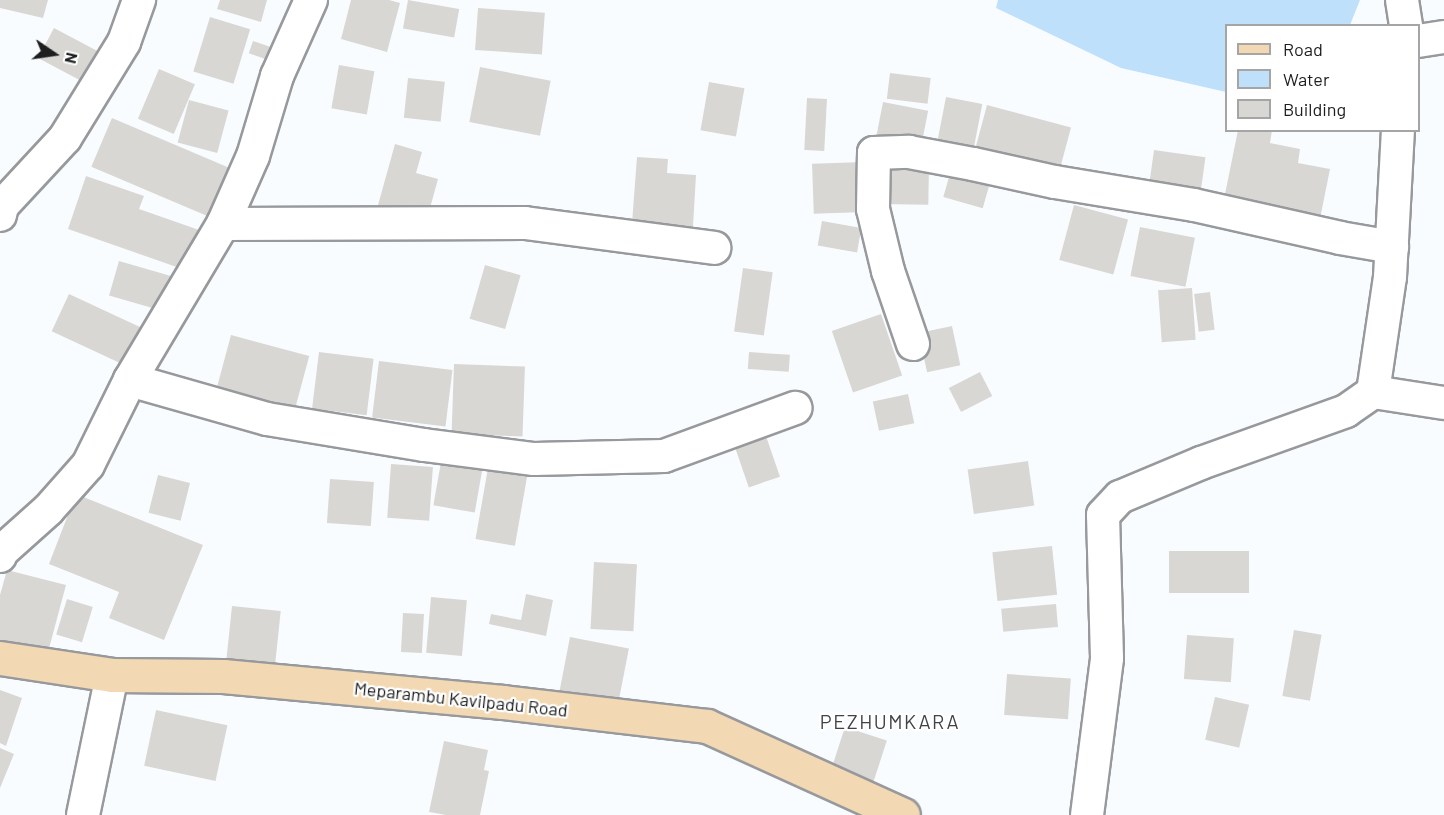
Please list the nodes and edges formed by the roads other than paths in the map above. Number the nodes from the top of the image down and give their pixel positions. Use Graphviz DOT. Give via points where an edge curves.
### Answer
graph roads {
  1 [pos="139,0"];
  2 [pos="311,0"];
  3 [pos="1402,0"];
  4 [pos="1406,24"];
  5 [pos="1444,37"];
  6 [pos="1420,41"];
  7 [pos="1398,132"];
  8 [pos="0,215"];
  9 [pos="224,224"];
  10 [pos="1392,247"];
  11 [pos="714,248"];
  12 [pos="913,344"];
  13 [pos="130,380"];
  14 [pos="1373,392"];
  15 [pos="1444,404"];
  16 [pos="795,408"];
  17 [pos="0,556"];
  18 [pos="0,658"];
  19 [pos="112,675"];
  20 [pos="83,815"];
  21 [pos="903,815"];
  22 [pos="1088,815"];
  1 -- 8 [label="street" via="124,42 65,138 2,206"];
  2 -- 9 [label="street" via="277,76 253,156"];
  3 -- 4 [label="street"];
  5 -- 6 [label="street"];
  7 -- 10 [label="street"];
  9 -- 11 [label="street" via="525,223"];
  9 -- 13 [label="street"];
  10 -- 12 [label="street" via="909,152 874,153 873,209 888,271"];
  10 -- 14 [label="street"];
  13 -- 16 [label="street" via="267,418 534,459 664,456"];
  13 -- 17 [label="street" via="88,465"];
  14 -- 15 [label="street"];
  14 -- 22 [label="street" via="1346,411 1119,497 1103,515 1107,658"];
  18 -- 19 [label="main road, Meparambu Kavilpadu Road"];
  19 -- 20 [label="street"];
  19 -- 21 [label="main road, Meparambu Kavilpadu Road" via="223,676 707,726"];
}
